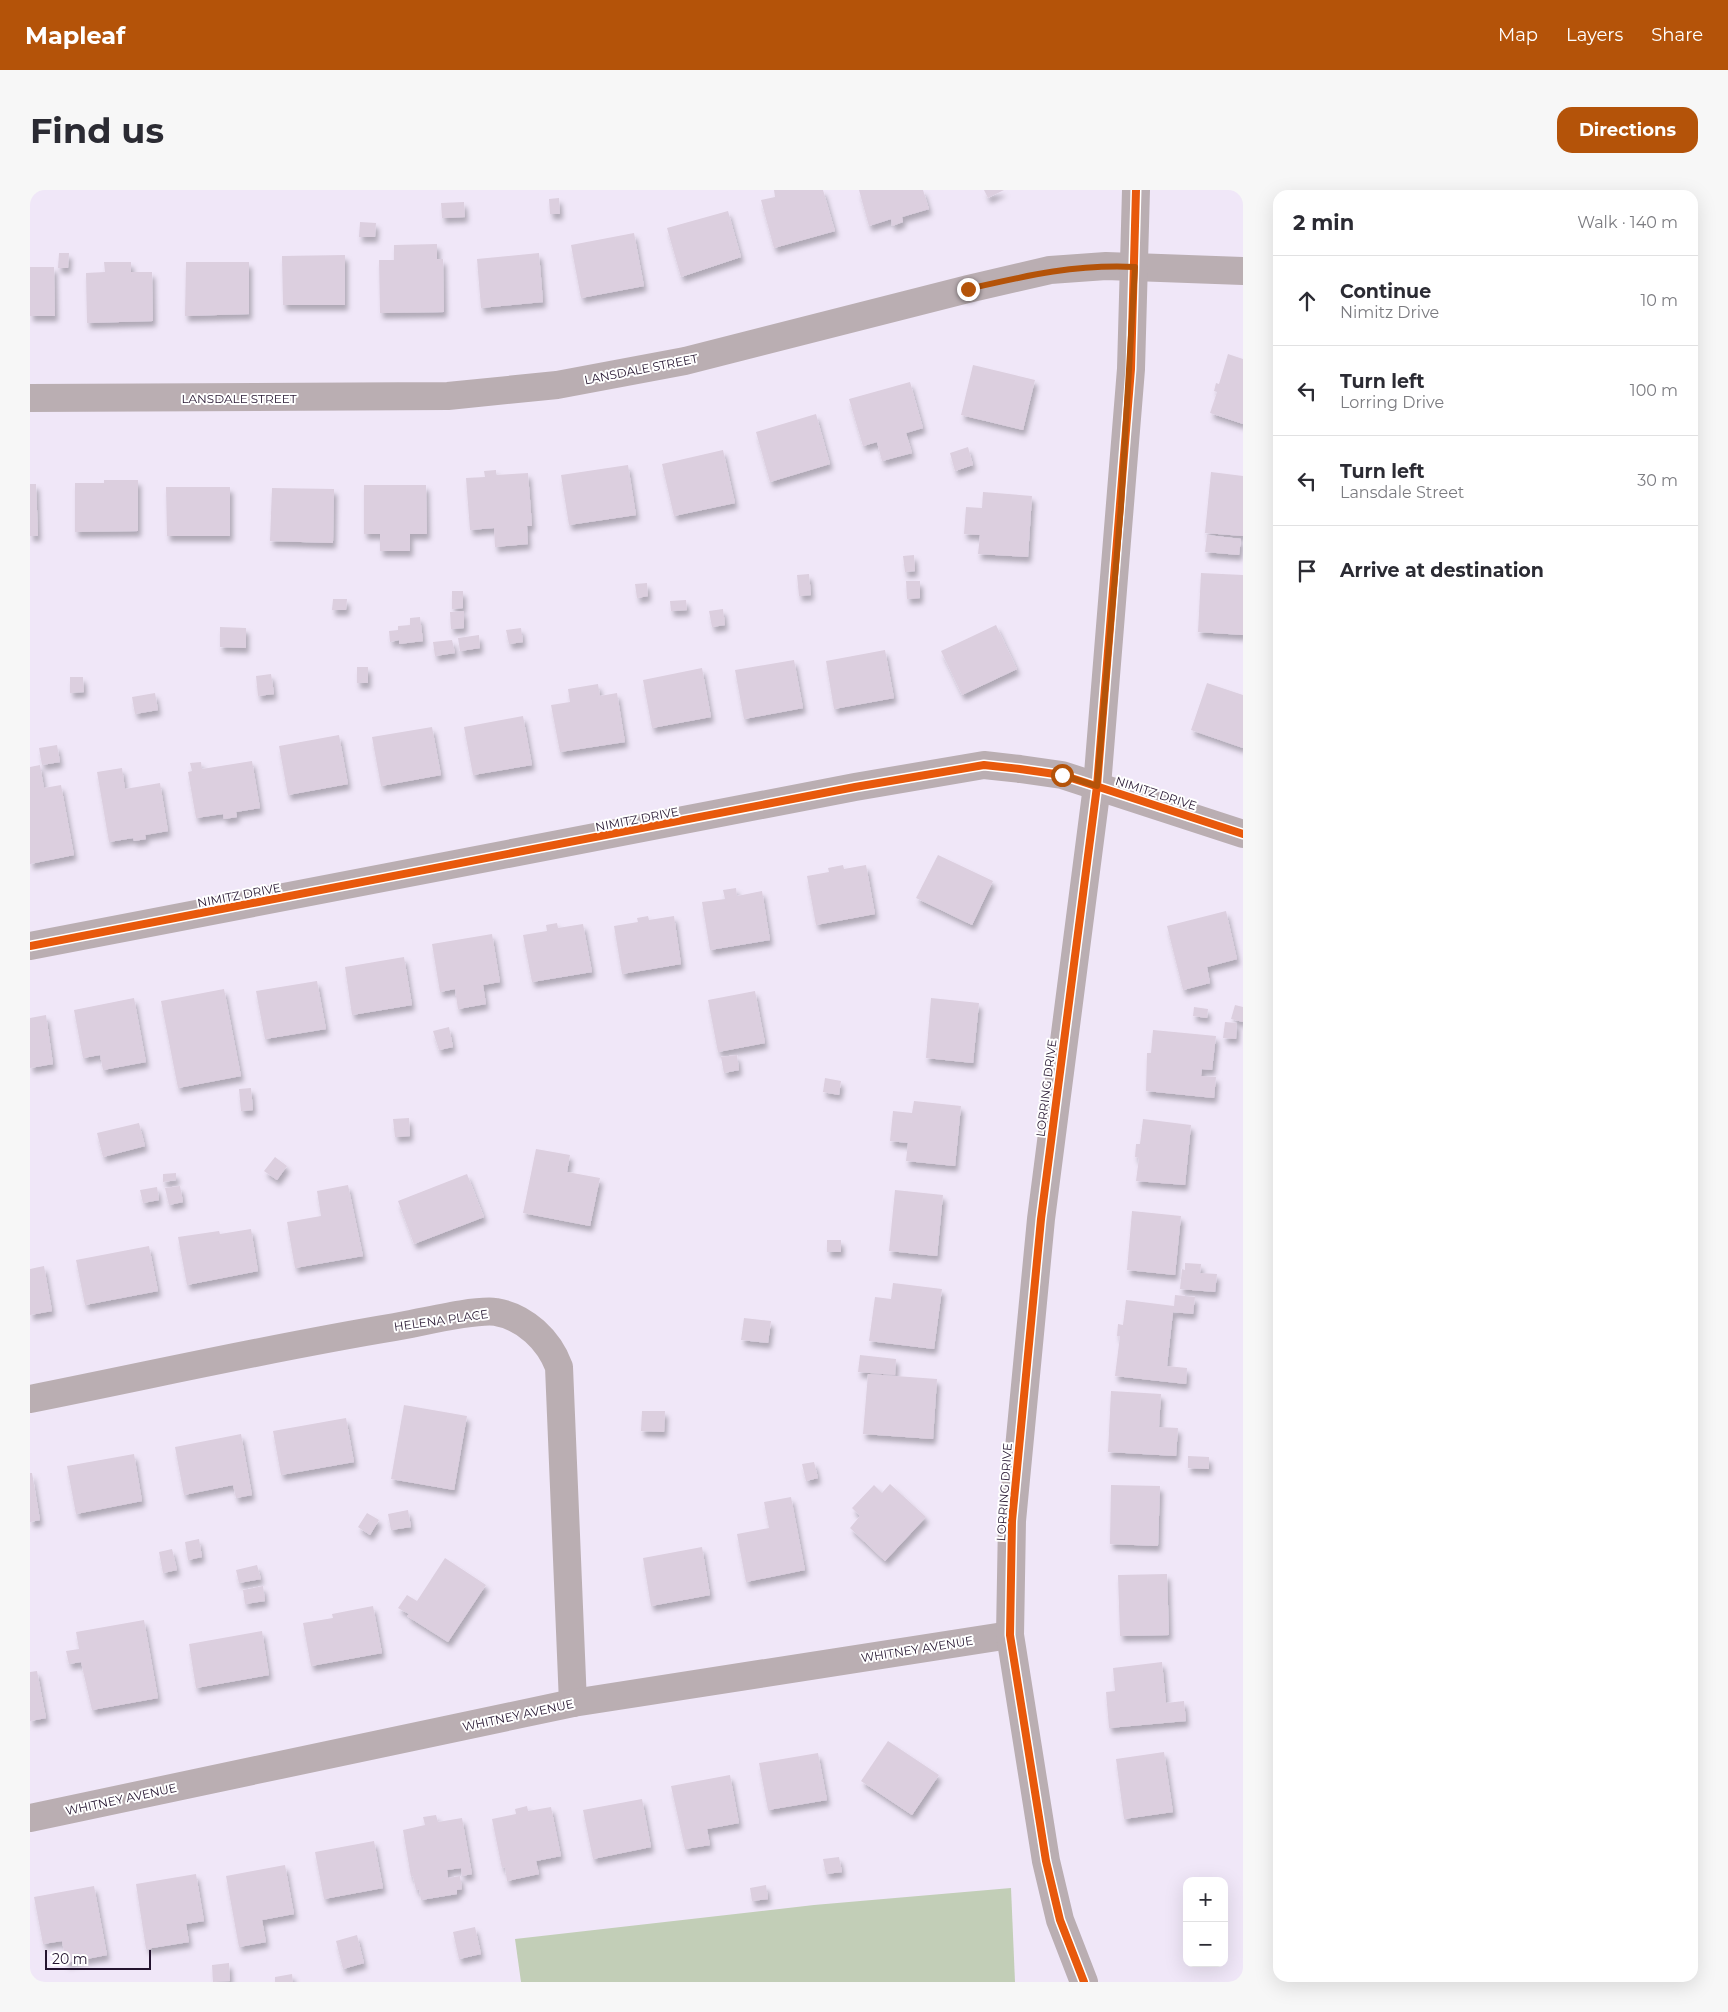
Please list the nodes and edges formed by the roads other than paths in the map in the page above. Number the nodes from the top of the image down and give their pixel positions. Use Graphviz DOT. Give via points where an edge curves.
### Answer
graph roads {
  1 [pos="1136,190"];
  2 [pos="1135,267"];
  3 [pos="1243,271"];
  4 [pos="30,398"];
  5 [pos="1097,786"];
  6 [pos="1243,834"];
  7 [pos="30,946"];
  8 [pos="30,1399"];
  9 [pos="1010,1635"];
  10 [pos="573,1703"];
  11 [pos="30,1818"];
  12 [pos="1084,1982"];
  1 -- 2 [label="street, LORRING DRIVE"];
  2 -- 3 [label="street, LANSDALE STREET"];
  2 -- 4 [label="street, LANSDALE STREET" via="1082,266 1050,270 685,361 557,385 448,396"];
  2 -- 5 [label="street, LORRING DRIVE" via="1121,506"];
  5 -- 6 [label="street, NIMITZ DRIVE"];
  5 -- 7 [label="street, NIMITZ DRIVE" via="1062,775 975,766"];
  5 -- 9 [label="street, LORRING DRIVE" via="1040,1219 1012,1522"];
  8 -- 10 [label="street, HELENA PLACE" via="473,1313 498,1313 520,1321 548,1345 558,1367"];
  9 -- 10 [label="street, WHITNEY AVENUE"];
  9 -- 12 [label="street, LORRING DRIVE" via="1046,1862 1060,1920"];
  10 -- 11 [label="street, WHITNEY AVENUE"];
}
